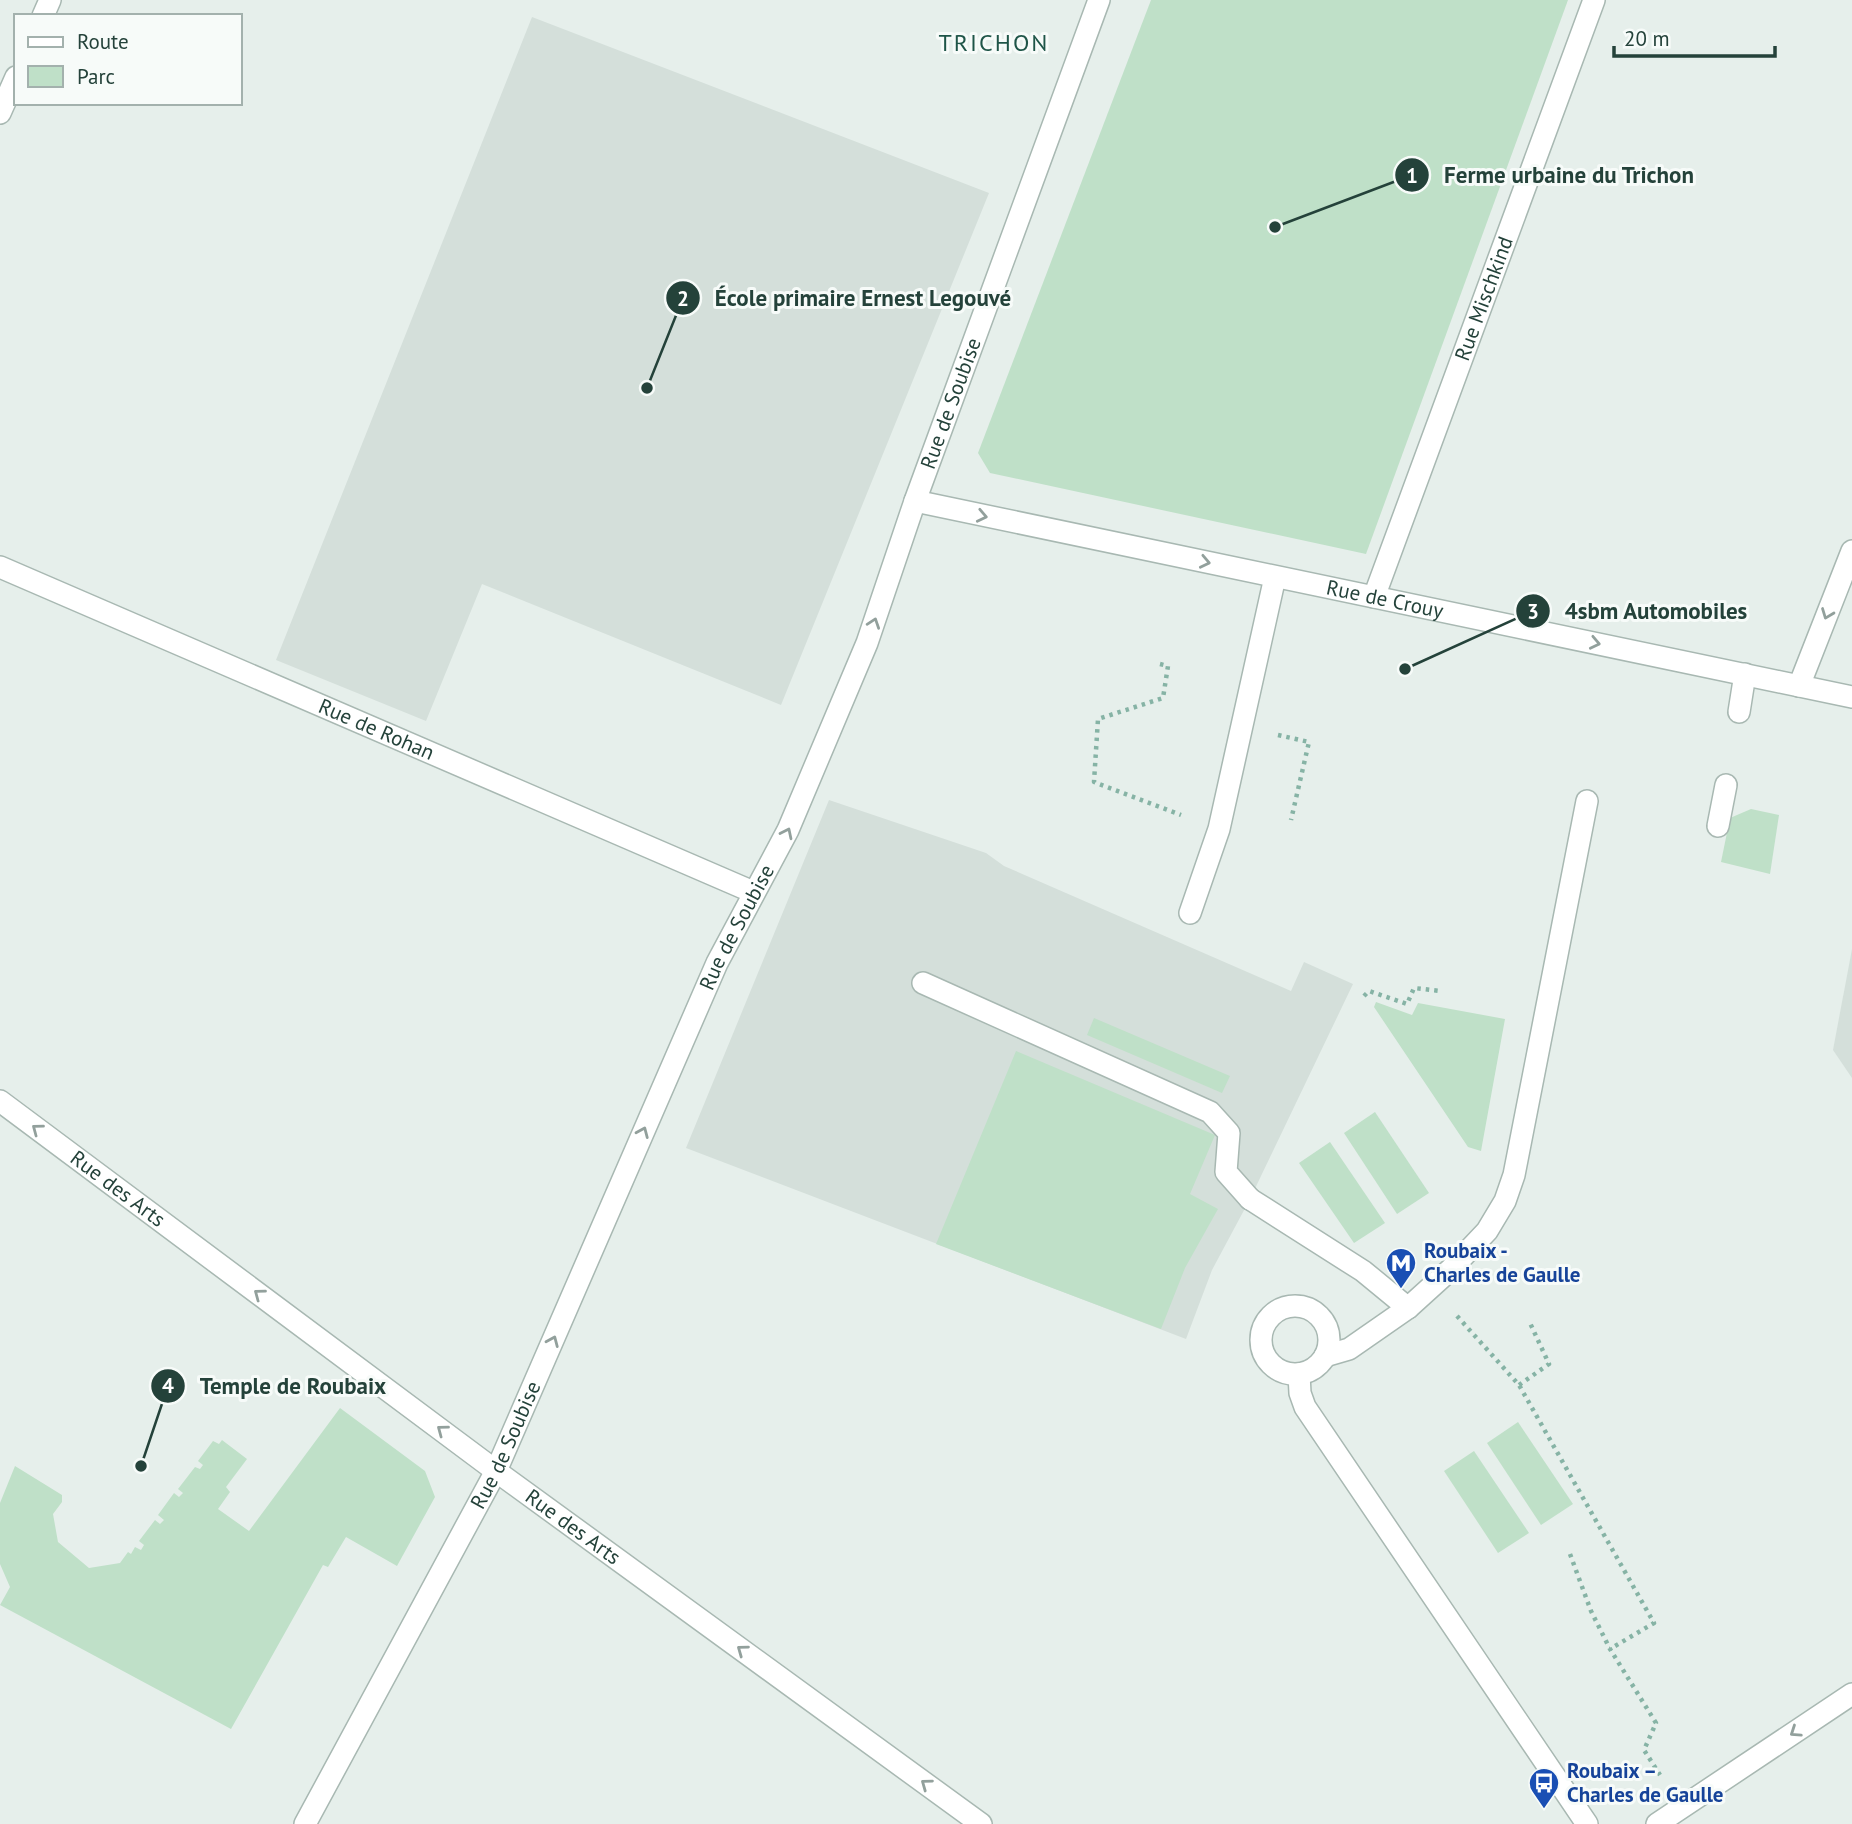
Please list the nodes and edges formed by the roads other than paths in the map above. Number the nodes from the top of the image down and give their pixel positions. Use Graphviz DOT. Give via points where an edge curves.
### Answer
graph roads {
  1 [pos="1099,0"];
  2 [pos="1594,0"];
  3 [pos="14,82"];
  4 [pos="0,113"];
  5 [pos="915,501"];
  6 [pos="1852,551"];
  7 [pos="0,567"];
  8 [pos="1275,577"];
  9 [pos="1374,597"];
  10 [pos="1745,674"];
  11 [pos="1799,686"];
  12 [pos="1852,697"];
  13 [pos="1739,712"];
  14 [pos="1726,785"];
  15 [pos="1587,801"];
  16 [pos="1718,826"];
  17 [pos="754,892"];
  18 [pos="1190,913"];
  19 [pos="923,983"];
  20 [pos="0,1101"];
  21 [pos="1408,1308"];
  22 [pos="1325,1356"];
  23 [pos="1298,1374"];
  24 [pos="496,1471"];
  25 [pos="1852,1694"];
  26 [pos="304,1824"];
  27 [pos="981,1824"];
  28 [pos="1587,1824"];
  29 [pos="1657,1824"];
  1 -- 5 [label="street, Rue de Soubise"];
  2 -- 9 [label="street, Rue Mischkind"];
  3 -- 4 [label="street"];
  5 -- 8 [label="street, Rue de Crouy, one-way"];
  17 -- 5 [label="street, Rue de Soubise, one-way" via="788,830 867,643"];
  6 -- 11 [label="street, one-way"];
  7 -- 17 [label="street, Rue de Rohan"];
  8 -- 9 [label="street, Rue de Crouy"];
  8 -- 18 [label="street" via="1219,829"];
  9 -- 10 [label="street, Rue de Crouy, one-way"];
  10 -- 11 [label="street, Rue de Crouy"];
  10 -- 13 [label="street"];
  11 -- 12 [label="street, Rue de Crouy"];
  14 -- 16 [label="street"];
  15 -- 21 [label="street" via="1514,1175 1505,1201 1487,1231 1460,1261"];
  24 -- 17 [label="street, Rue de Soubise, one-way" via="717,964"];
  19 -- 21 [label="street" via="1210,1112 1229,1133 1226,1171 1250,1199 1363,1271"];
  24 -- 20 [label="street, Rue des Arts, one-way"];
  21 -- 22 [label="street" via="1349,1349"];
  22 -- 23 [label="street" via="1314,1368"];
  22 -- 23 [label="street" via="1328,1330 1312,1310 1287,1306 1271,1314 1260,1337 1263,1354 1274,1368"];
  23 -- 28 [label="street" via="1305,1407"];
  24 -- 26 [label="street, Rue de Soubise"];
  27 -- 24 [label="street, Rue des Arts, one-way"];
  25 -- 29 [label="street, one-way"];
}
